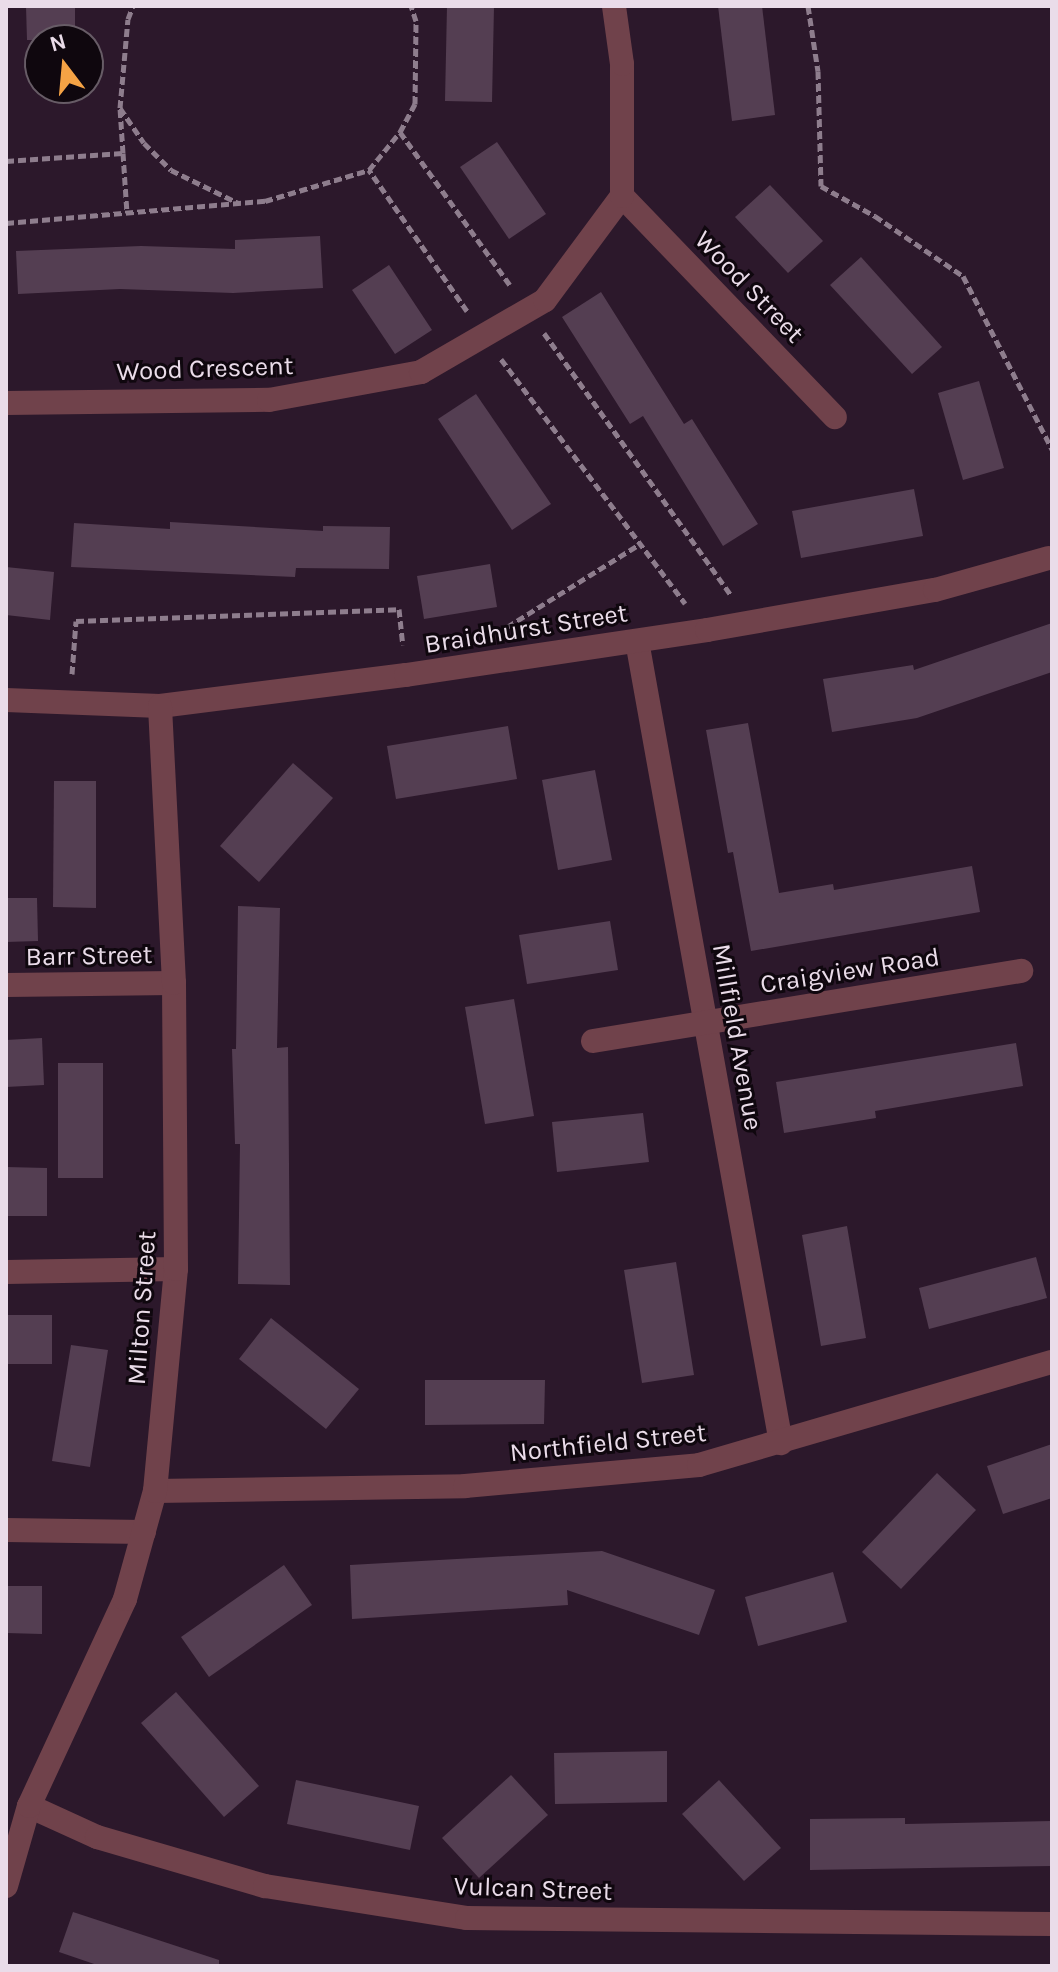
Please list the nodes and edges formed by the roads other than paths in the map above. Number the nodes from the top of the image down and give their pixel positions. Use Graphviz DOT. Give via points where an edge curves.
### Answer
graph roads {
  1 [pos="614,6"];
  2 [pos="622,196"];
  3 [pos="6,403"];
  4 [pos="835,417"];
  5 [pos="1049,558"];
  6 [pos="637,641"];
  7 [pos="6,700"];
  8 [pos="160,706"];
  9 [pos="1021,971"];
  10 [pos="174,983"];
  11 [pos="6,985"];
  12 [pos="706,1023"];
  13 [pos="593,1041"];
  14 [pos="176,1269"];
  15 [pos="6,1272"];
  16 [pos="1052,1362"];
  17 [pos="781,1443"];
  18 [pos="155,1491"];
  19 [pos="6,1530"];
  20 [pos="144,1532"];
  21 [pos="29,1806"];
  22 [pos="6,1886"];
  23 [pos="1052,1924"];
  1 -- 2 [label="street" via="622,64"];
  2 -- 3 [label="street, Wood Crescent" via="545,300 421,372 269,400"];
  2 -- 4 [label="street, Wood Street"];
  5 -- 6 [label="street, Braidhurst Street" via="935,590"];
  6 -- 8 [label="street, Braidhurst Street"];
  6 -- 12 [label="street, Millfield Avenue"];
  7 -- 8 [label="street, Braidhurst Street"];
  8 -- 10 [label="street, Milton Street"];
  9 -- 12 [label="street, Craigview Road"];
  10 -- 11 [label="street, Barr Street"];
  10 -- 14 [label="street, Milton Street"];
  12 -- 13 [label="street, Craigview Road"];
  12 -- 17 [label="street, Millfield Avenue"];
  14 -- 15 [label="street"];
  14 -- 18 [label="street, Milton Street"];
  16 -- 17 [label="street, Northfield Street"];
  17 -- 18 [label="street, Northfield Street" via="699,1465 465,1486"];
  18 -- 20 [label="street, Milton Street"];
  19 -- 20 [label="street"];
  20 -- 21 [label="street, Milton Street" via="125,1599"];
  21 -- 22 [label="street, Milton Street"];
  21 -- 23 [label="street, Vulcan Street" via="97,1837 265,1886 467,1918"];
}
